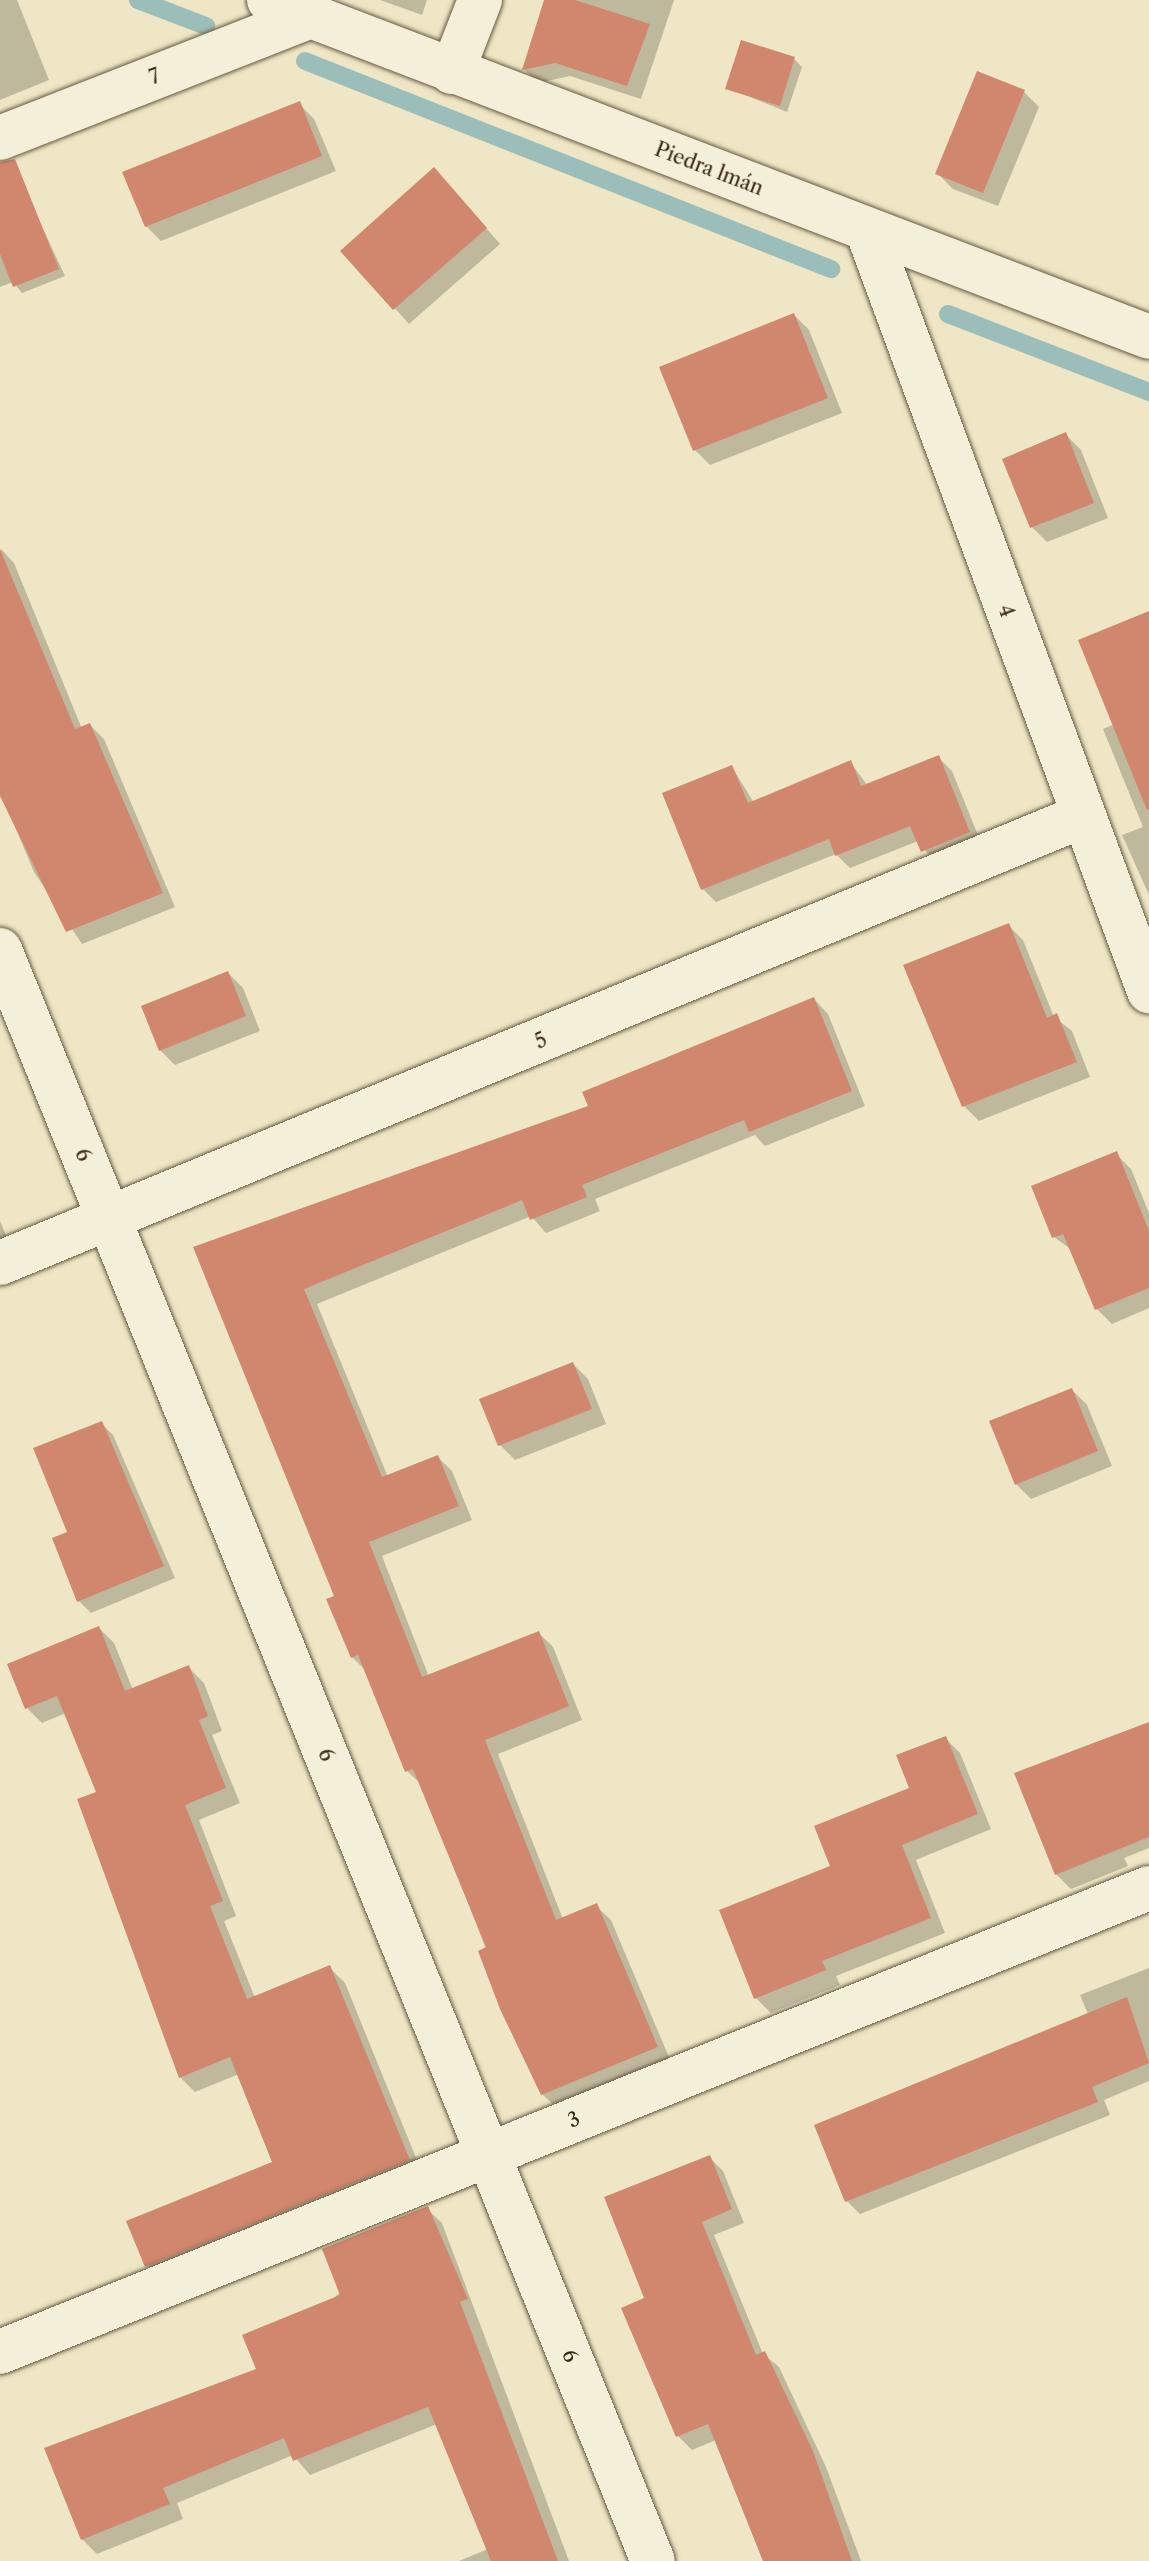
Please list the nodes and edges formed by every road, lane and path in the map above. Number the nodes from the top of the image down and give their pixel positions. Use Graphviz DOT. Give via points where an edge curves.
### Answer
graph roads {
  1 [pos="269,0"];
  2 [pos="480,0"];
  3 [pos="311,16"];
  4 [pos="452,72"];
  5 [pos="0,138"];
  6 [pos="867,230"];
  7 [pos="1149,337"];
  8 [pos="1080,817"];
  9 [pos="0,950"];
  10 [pos="1149,991"];
  11 [pos="109,1220"];
  12 [pos="0,1263"];
  13 [pos="1149,1888"];
  14 [pos="489,2154"];
  15 [pos="0,2352"];
  16 [pos="653,2561"];
  1 -- 3 [label="street, Piedra lmán"];
  2 -- 4 [label="street"];
  3 -- 4 [label="street, Piedra lmán"];
  3 -- 5 [label="street, 7"];
  4 -- 6 [label="street, Piedra lmán"];
  6 -- 7 [label="street, Piedra lmán"];
  6 -- 8 [label="street, 4"];
  8 -- 10 [label="street, 4"];
  8 -- 11 [label="street, 5"];
  9 -- 11 [label="street, 6"];
  11 -- 12 [label="street, 5"];
  11 -- 14 [label="street, 6"];
  13 -- 14 [label="street, 3"];
  14 -- 15 [label="street, 3"];
  14 -- 16 [label="street, 6"];
}
